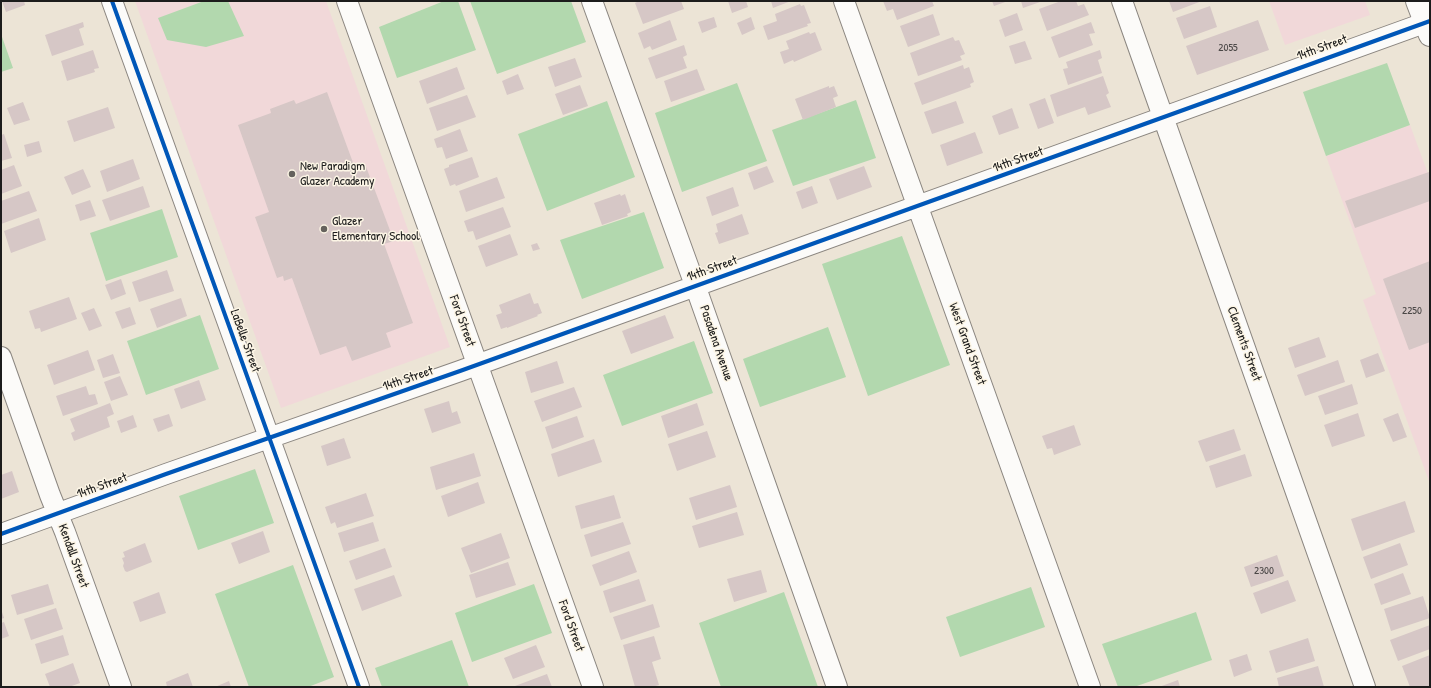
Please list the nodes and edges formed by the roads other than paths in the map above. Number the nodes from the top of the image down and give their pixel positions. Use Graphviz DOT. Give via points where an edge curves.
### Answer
graph roads {
  1 [pos="112,1"];
  2 [pos="347,1"];
  3 [pos="592,1"];
  4 [pos="844,1"];
  5 [pos="1122,1"];
  6 [pos="1417,1"];
  7 [pos="1428,26"];
  8 [pos="1163,117"];
  9 [pos="917,206"];
  10 [pos="696,285"];
  11 [pos="1,357"];
  12 [pos="477,365"];
  13 [pos="269,438"];
  14 [pos="57,513"];
  15 [pos="1,534"];
  16 [pos="121,687"];
  17 [pos="359,687"];
  18 [pos="593,687"];
  19 [pos="837,687"];
  20 [pos="1090,687"];
  21 [pos="1366,687"];
  1 -- 13 [label="street, LaBelle Street"];
  2 -- 12 [label="street, Ford Street"];
  3 -- 10 [label="street, Pasadena Avenue"];
  4 -- 9 [label="street, West Grand Street"];
  5 -- 8 [label="street, Clements Street"];
  6 -- 7 [label="highway"];
  7 -- 8 [label="street, 14th Street"];
  8 -- 9 [label="street, 14th Street"];
  8 -- 21 [label="street, Clements Street"];
  9 -- 10 [label="street, 14th Street"];
  9 -- 20 [label="street, West Grand Street"];
  10 -- 12 [label="street, 14th Street"];
  10 -- 19 [label="street, Pasadena Avenue"];
  11 -- 14 [label="street, Kendall Street"];
  12 -- 13 [label="street, 14th Street"];
  12 -- 18 [label="street, Ford Street"];
  13 -- 14 [label="street, 14th Street"];
  13 -- 17 [label="street, LaBelle Street"];
  14 -- 15 [label="street, 14th Street"];
  14 -- 16 [label="street, Kendall Street"];
}
